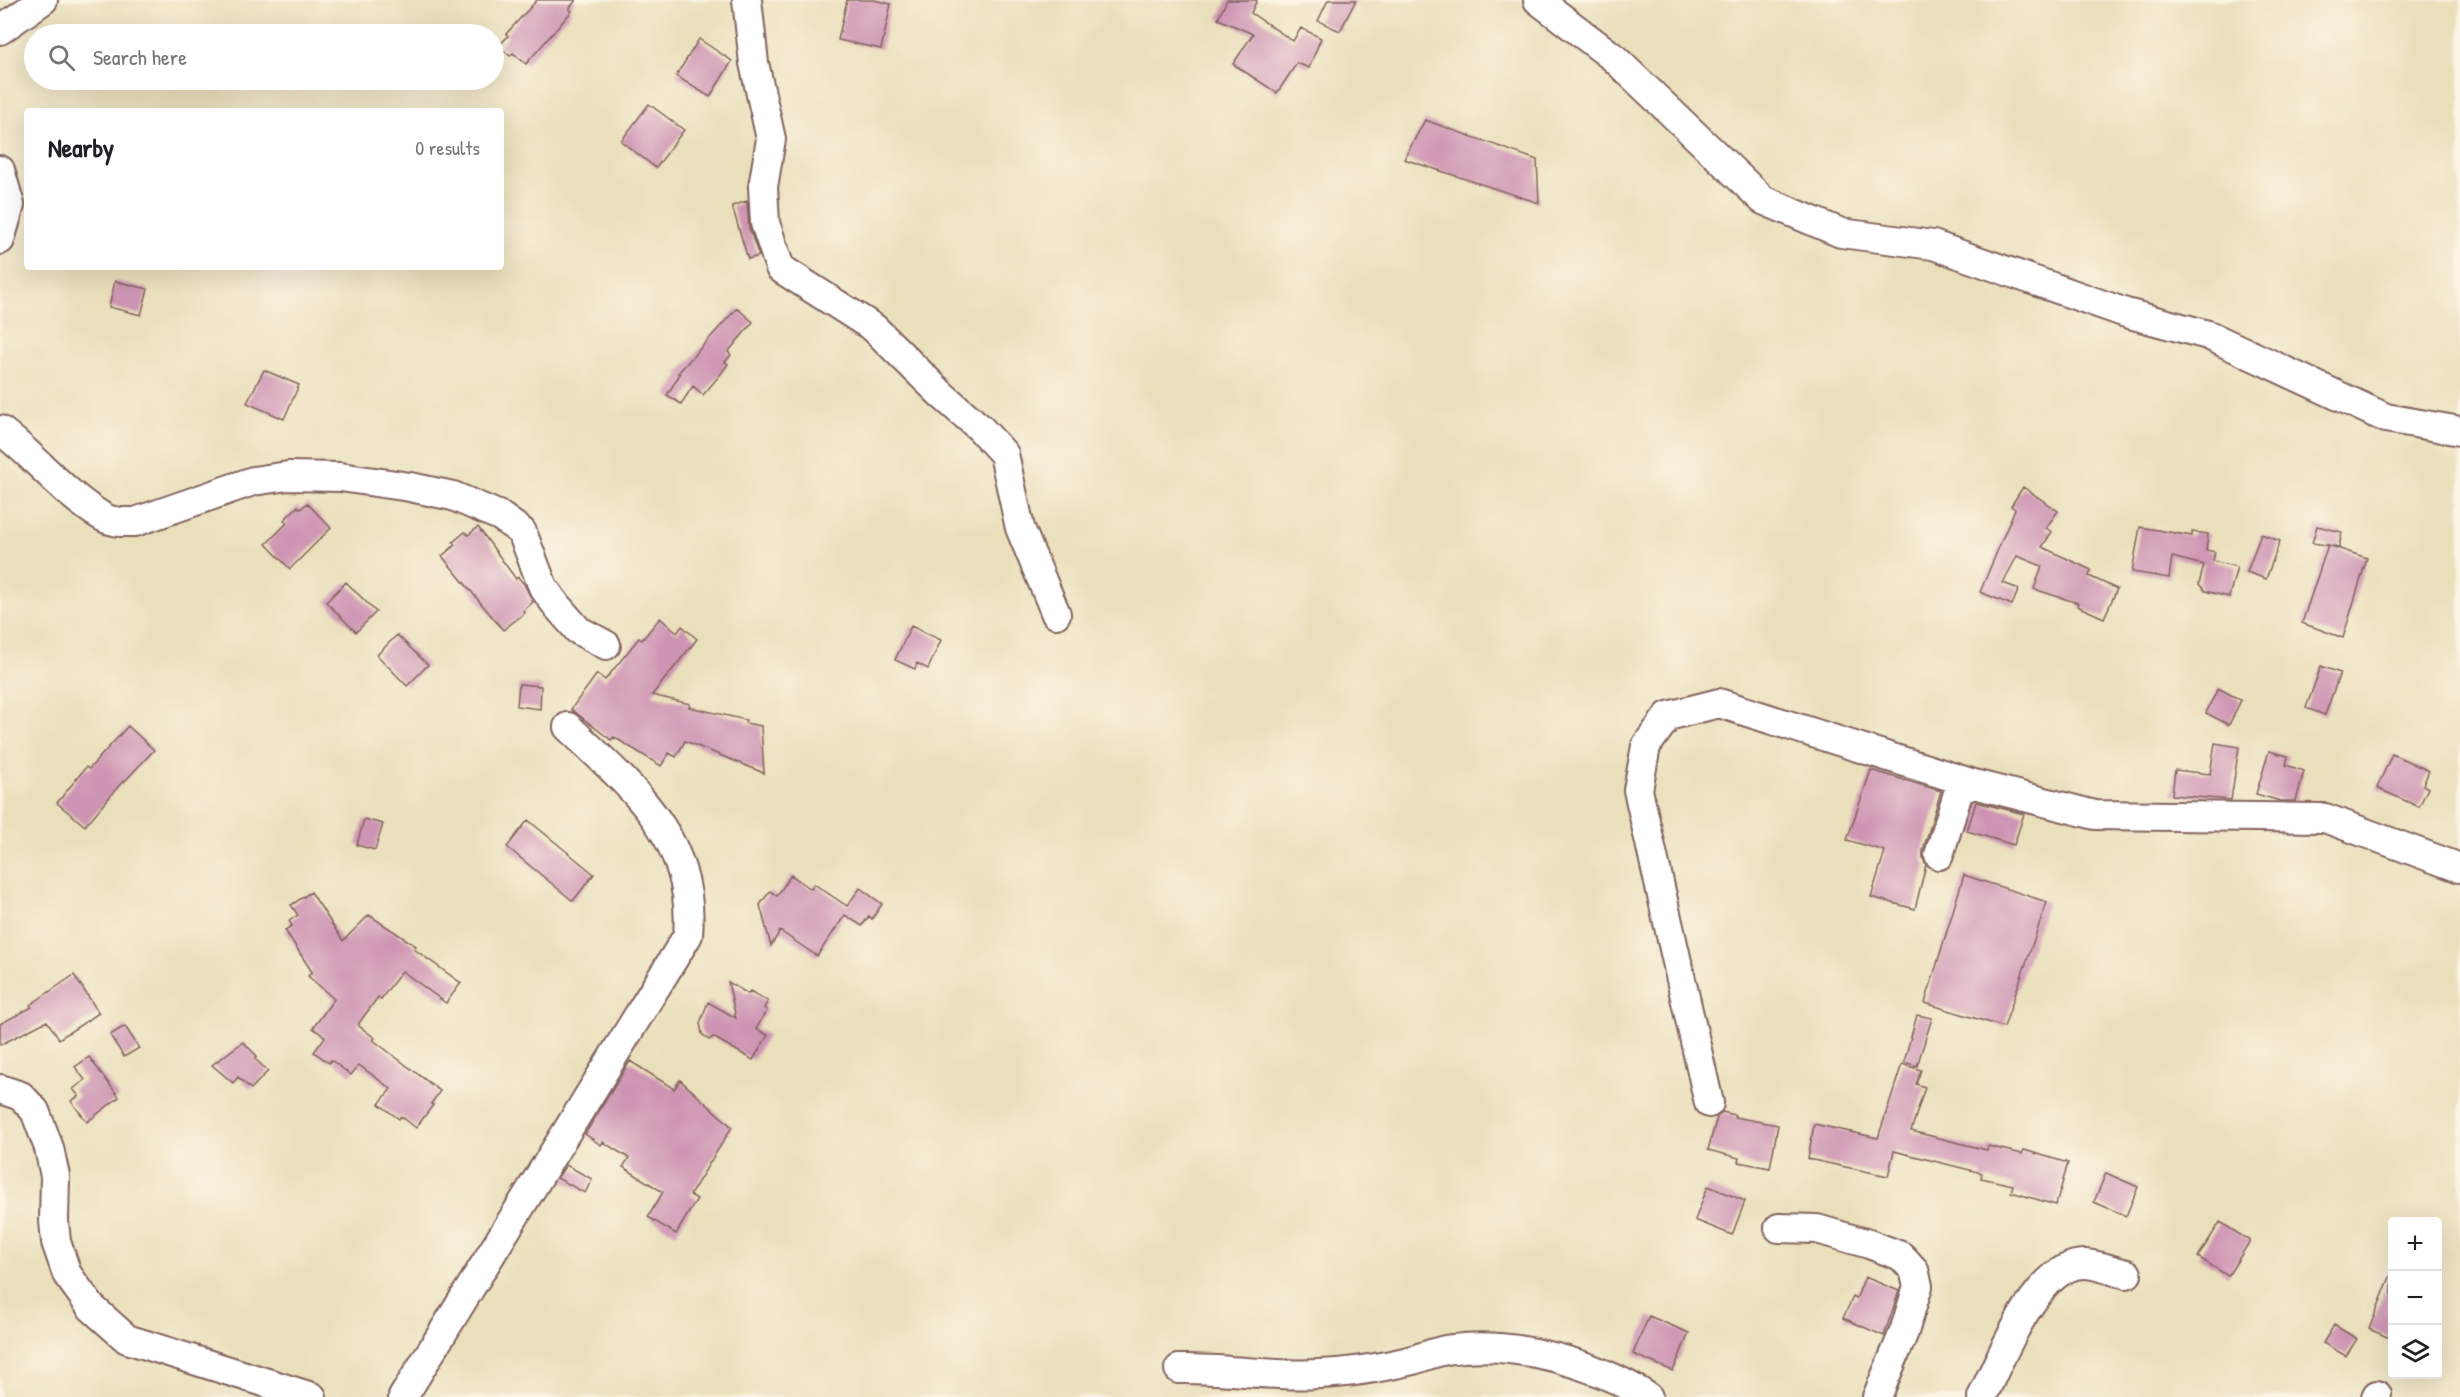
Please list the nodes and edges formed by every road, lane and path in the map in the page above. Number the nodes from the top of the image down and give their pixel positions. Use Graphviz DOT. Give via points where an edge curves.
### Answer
graph roads {
  1 [pos="43,0"];
  2 [pos="747,0"];
  3 [pos="1538,0"];
  4 [pos="0,30"];
  5 [pos="0,170"];
  6 [pos="0,240"];
  7 [pos="0,430"];
  8 [pos="2460,431"];
  9 [pos="1056,614"];
  10 [pos="606,645"];
  11 [pos="568,727"];
  12 [pos="1974,784"];
  13 [pos="1939,855"];
  14 [pos="2460,868"];
  15 [pos="0,1089"];
  16 [pos="1709,1103"];
  17 [pos="1779,1228"];
  18 [pos="2127,1274"];
  19 [pos="1179,1369"];
  20 [pos="312,1397"];
  21 [pos="403,1397"];
  22 [pos="1648,1397"];
  23 [pos="1877,1397"];
  24 [pos="1982,1397"];
  1 -- 4 [label="street"];
  2 -- 9 [label="street" via="754,63 771,139 763,187 765,223 780,268 874,328 1004,454 1020,528"];
  3 -- 8 [label="street" via="1614,58 1763,200 1841,233 1933,245 2126,313 2208,336 2386,418"];
  5 -- 6 [label="street" via="10,205"];
  7 -- 10 [label="street" via="104,518 118,522 135,522 253,482 288,476 340,477 453,496 500,516 522,532 543,587 556,606 578,630"];
  11 -- 21 [label="street" via="631,787 668,834 687,884 688,935"];
  12 -- 13 [label="street" via="1959,790"];
  12 -- 14 [label="street" via="2096,815 2325,818"];
  12 -- 16 [label="street" via="1719,704 1668,716 1646,746 1638,790"];
  15 -- 20 [label="street" via="21,1096 35,1111 55,1176 56,1242 67,1274 91,1307 127,1339"];
  17 -- 23 [label="street" via="1817,1229 1869,1244 1901,1256 1914,1270 1918,1286"];
  18 -- 24 [label="street" via="2085,1264 2059,1271 2034,1295"];
  19 -- 22 [label="street" via="1319,1374 1412,1360 1450,1349 1488,1346 1562,1359 1627,1384"];
}
